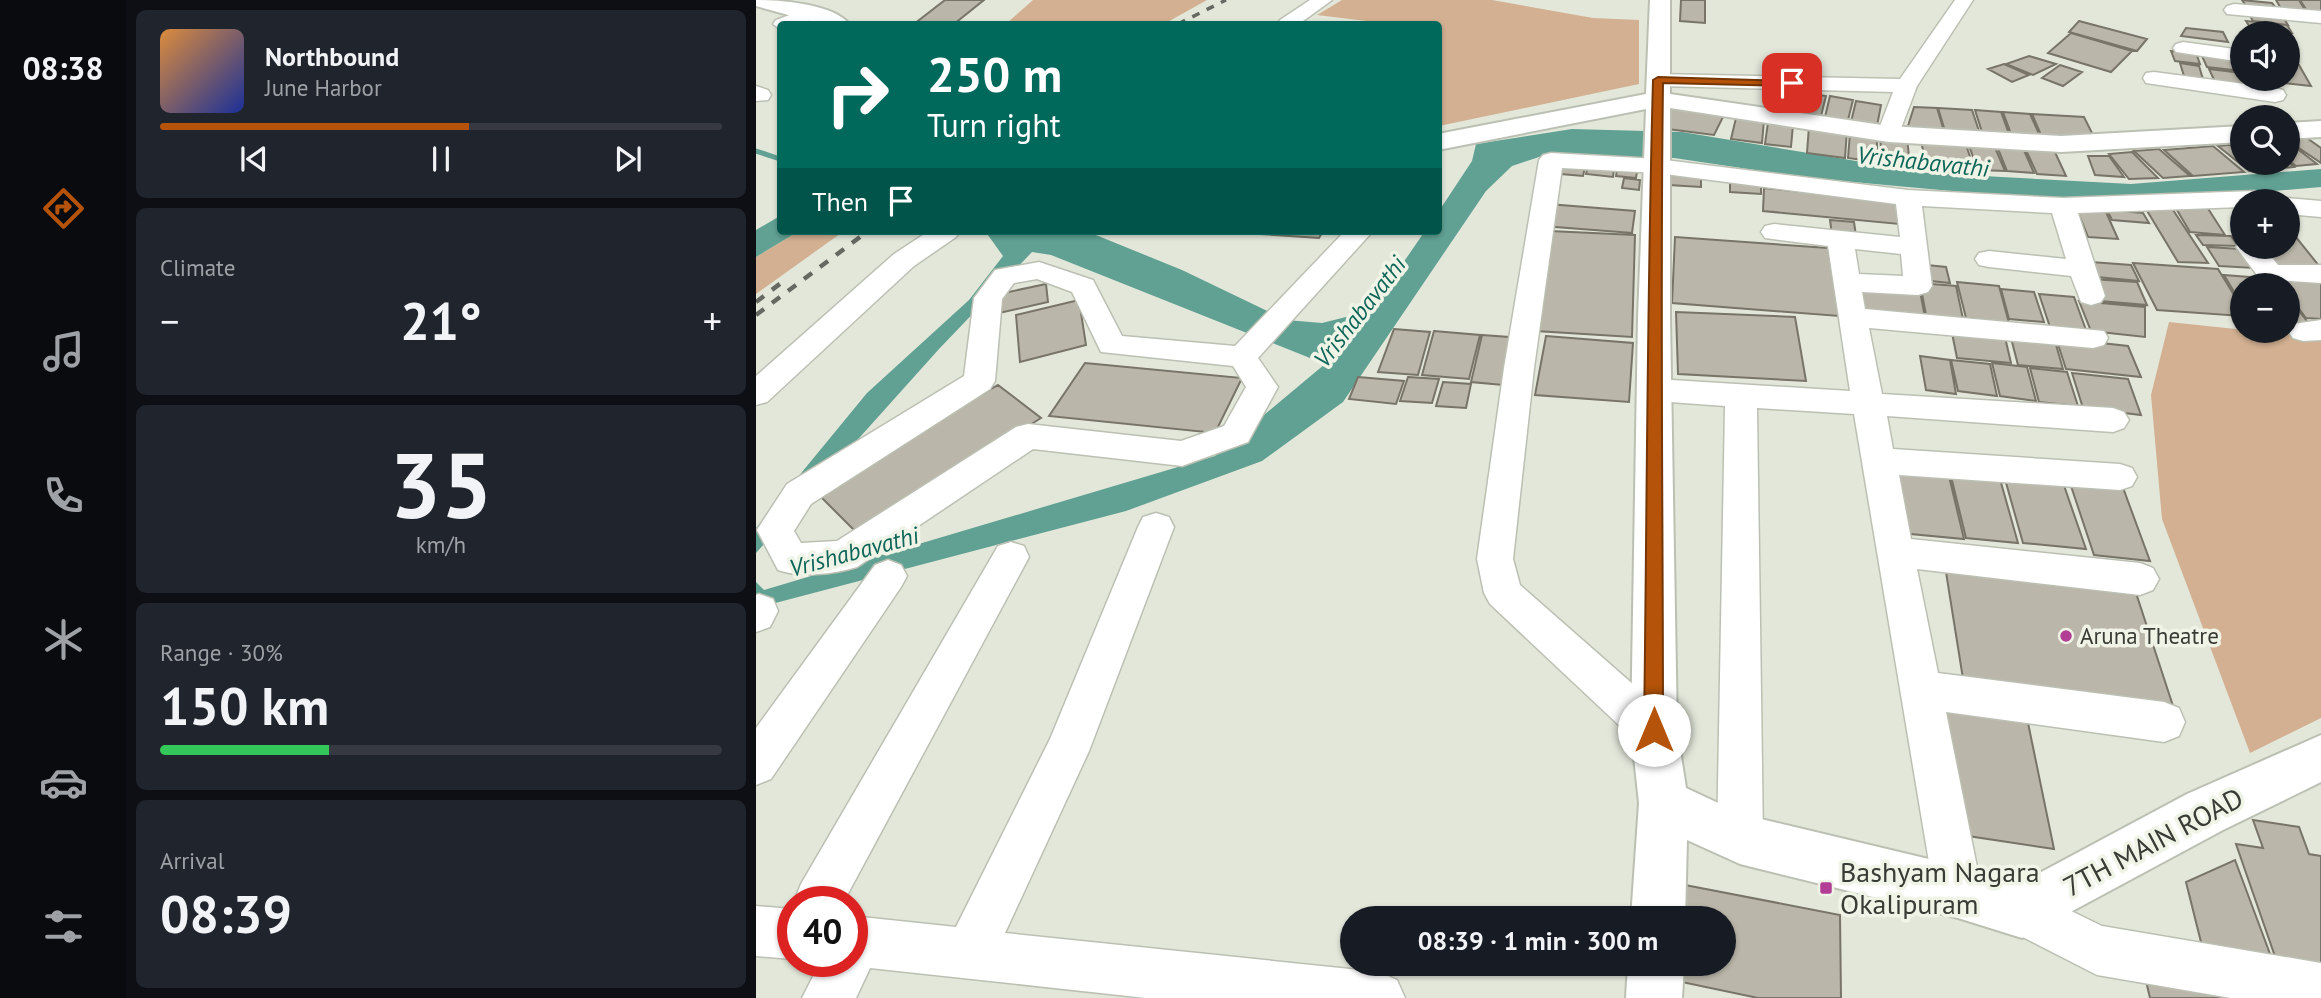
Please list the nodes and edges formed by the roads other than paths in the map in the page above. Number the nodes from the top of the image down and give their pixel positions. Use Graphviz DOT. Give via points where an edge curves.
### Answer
graph roads {
  1 [pos="758,0"];
  2 [pos="1323,0"];
  3 [pos="1660,0"];
  4 [pos="1964,0"];
  5 [pos="2232,5"];
  6 [pos="814,8"];
  7 [pos="2321,17"];
  8 [pos="789,21"];
  9 [pos="834,21"];
  10 [pos="1292,21"];
  11 [pos="2239,21"];
  12 [pos="2183,48"];
  13 [pos="2230,54"];
  14 [pos="2154,78"];
  15 [pos="2230,84"];
  16 [pos="1906,86"];
  17 [pos="1658,98"];
  18 [pos="2300,127"];
  19 [pos="2321,129"];
  20 [pos="1889,134"];
  21 [pos="2230,135"];
  22 [pos="1442,141"];
  23 [pos="1657,166"];
  24 [pos="1908,198"];
  25 [pos="2230,200"];
  26 [pos="2214,201"];
  27 [pos="2063,206"];
  28 [pos="2300,207"];
  29 [pos="2321,209"];
  30 [pos="2230,222"];
  31 [pos="1774,232"];
  32 [pos="941,235"];
  33 [pos="1356,235"];
  34 [pos="1841,241"];
  35 [pos="1914,247"];
  36 [pos="1989,259"];
  37 [pos="2259,259"];
  38 [pos="2082,269"];
  39 [pos="2321,274"];
  40 [pos="1846,282"];
  41 [pos="2091,296"];
  42 [pos="1854,317"];
  43 [pos="2092,338"];
  44 [pos="1242,357"];
  45 [pos="1656,390"];
  46 [pos="756,394"];
  47 [pos="1741,396"];
  48 [pos="1869,404"];
  49 [pos="2113,420"];
  50 [pos="1880,461"];
  51 [pos="2120,477"];
  52 [pos="1156,527"];
  53 [pos="1896,552"];
  54 [pos="1011,557"];
  55 [pos="888,576"];
  56 [pos="2140,579"];
  57 [pos="1920,691"];
  58 [pos="2164,722"];
  59 [pos="1654,730"];
  60 [pos="2321,758"];
  61 [pos="756,764"];
  62 [pos="1664,803"];
  63 [pos="1740,839"];
  64 [pos="826,886"];
  65 [pos="1958,892"];
  66 [pos="1659,906"];
  67 [pos="2022,911"];
  68 [pos="756,930"];
  69 [pos="777,932"];
  70 [pos="868,950"];
  71 [pos="970,953"];
  72 [pos="1655,976"];
  73 [pos="839,977"];
  74 [pos="2321,988"];
  75 [pos="1306,994"];
  76 [pos="828,998"];
  77 [pos="1379,998"];
  78 [pos="1654,998"];
  1 -- 6 [label="street"];
  2 -- 10 [label="street"];
  3 -- 17 [label="street"];
  4 -- 16 [label="street"];
  5 -- 7 [label="street"];
  5 -- 11 [label="street"];
  6 -- 8 [label="street"];
  6 -- 9 [label="street"];
  12 -- 13 [label="street"];
  14 -- 15 [label="street"];
  16 -- 17 [label="street"];
  16 -- 20 [label="street"];
  17 -- 20 [label="street"];
  17 -- 22 [label="street"];
  17 -- 23 [label="street"];
  18 -- 19 [label="street"];
  20 -- 21 [label="street" via="2061,144"];
  23 -- 24 [label="street"];
  23 -- 45 [label="street"];
  23 -- 59 [label="street" via="1551,160 1495,559 1503,593"];
  24 -- 27 [label="street"];
  24 -- 35 [label="street"];
  25 -- 26 [label="street"];
  26 -- 27 [label="street"];
  26 -- 30 [label="street"];
  27 -- 38 [label="street"];
  28 -- 29 [label="street"];
  31 -- 34 [label="street"];
  32 -- 46 [label="street" via="904,260"];
  33 -- 44 [label="street"];
  34 -- 35 [label="street"];
  34 -- 40 [label="street"];
  35 -- 40 [label="street" via="1917,286"];
  36 -- 38 [label="street"];
  37 -- 39 [label="street" via="2270,273"];
  38 -- 41 [label="street"];
  40 -- 42 [label="street"];
  42 -- 43 [label="street"];
  42 -- 48 [label="street"];
  44 -- 44 [label="street" via="1112,345 1083,286 1039,270 1005,276 988,298 979,381 799,494 775,530 791,559 844,556 1028,436 1182,454 1236,434 1262,387"];
  45 -- 47 [label="street"];
  45 -- 59 [label="street"];
  47 -- 48 [label="street"];
  47 -- 63 [label="street"];
  48 -- 49 [label="street"];
  48 -- 50 [label="street"];
  50 -- 51 [label="street"];
  50 -- 53 [label="street"];
  52 -- 71 [label="street" via="1068,751"];
  53 -- 56 [label="street"];
  53 -- 57 [label="street"];
  54 -- 64 [label="street"];
  55 -- 61 [label="street"];
  57 -- 58 [label="street"];
  57 -- 65 [label="street"];
  59 -- 62 [label="street"];
  60 -- 67 [label="street, 7TH MAIN ROAD" via="2205,812"];
  62 -- 63 [label="street"];
  62 -- 66 [label="street"];
  63 -- 65 [label="street"];
  65 -- 67 [label="street"];
  67 -- 74 [label="street" via="2097,950"];
  68 -- 69 [label="street"];
  70 -- 71 [label="street"];
  71 -- 75 [label="street"];
  72 -- 78 [label="street"];
  73 -- 76 [label="street"];
  75 -- 77 [label="street"];
}
